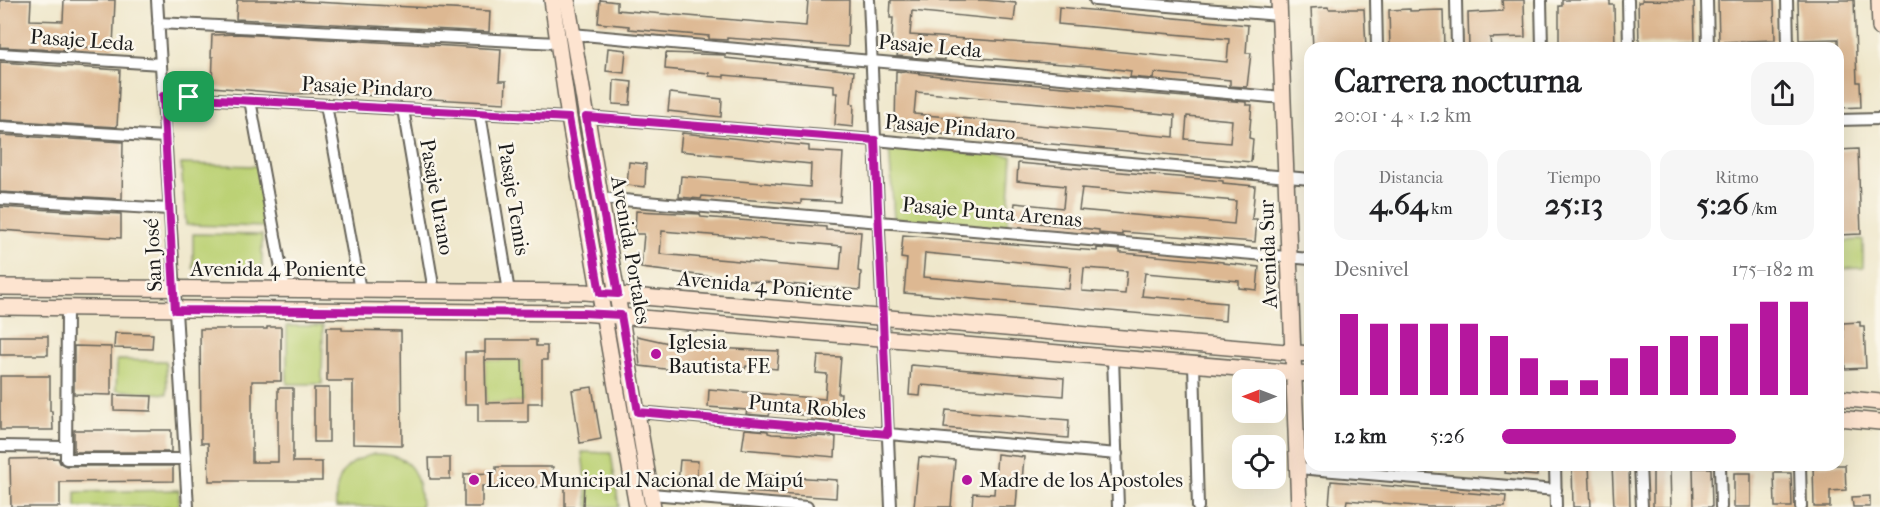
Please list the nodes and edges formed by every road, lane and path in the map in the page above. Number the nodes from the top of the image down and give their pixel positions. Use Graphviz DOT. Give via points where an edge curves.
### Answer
graph roads {
  1 [pos="157,0"];
  2 [pos="552,0"];
  3 [pos="567,0"];
  4 [pos="869,0"];
  5 [pos="1095,0"];
  6 [pos="1376,0"];
  7 [pos="1456,0"];
  8 [pos="1541,0"];
  9 [pos="1628,0"];
  10 [pos="1707,0"];
  11 [pos="1787,0"];
  12 [pos="1879,0"];
  13 [pos="1280,8"];
  14 [pos="158,23"];
  15 [pos="1880,28"];
  16 [pos="572,34"];
  17 [pos="1377,42"];
  18 [pos="1457,42"];
  19 [pos="1542,42"];
  20 [pos="1629,42"];
  21 [pos="1708,42"];
  22 [pos="1788,42"];
  23 [pos="557,43"];
  24 [pos="0,54"];
  25 [pos="872,61"];
  26 [pos="161,64"];
  27 [pos="163,96"];
  28 [pos="1283,98"];
  29 [pos="250,100"];
  30 [pos="326,105"];
  31 [pos="403,109"];
  32 [pos="480,113"];
  33 [pos="586,117"];
  34 [pos="569,118"];
  35 [pos="1880,119"];
  36 [pos="1844,120"];
  37 [pos="0,127"];
  38 [pos="165,137"];
  39 [pos="875,140"];
  40 [pos="1286,177"];
  41 [pos="1304,178"];
  42 [pos="600,198"];
  43 [pos="0,199"];
  44 [pos="170,210"];
  45 [pos="879,222"];
  46 [pos="1290,258"];
  47 [pos="1304,259"];
  48 [pos="0,287"];
  49 [pos="174,289"];
  50 [pos="285,290"];
  51 [pos="360,291"];
  52 [pos="434,291"];
  53 [pos="509,292"];
  54 [pos="600,293"];
  55 [pos="618,294"];
  56 [pos="0,307"];
  57 [pos="67,308"];
  58 [pos="175,310"];
  59 [pos="603,314"];
  60 [pos="621,315"];
  61 [pos="883,317"];
  62 [pos="884,338"];
  63 [pos="1293,353"];
  64 [pos="1304,354"];
  65 [pos="1113,357"];
  66 [pos="1194,364"];
  67 [pos="1302,373"];
  68 [pos="1844,399"];
  69 [pos="1880,402"];
  70 [pos="638,412"];
  71 [pos="1844,419"];
  72 [pos="1880,422"];
  73 [pos="888,434"];
  74 [pos="0,446"];
  75 [pos="66,447"];
  76 [pos="1117,454"];
  77 [pos="185,459"];
  78 [pos="1298,468"];
  79 [pos="1304,469"];
  80 [pos="1333,471"];
  81 [pos="1555,471"];
  82 [pos="1640,471"];
  83 [pos="1720,471"];
  84 [pos="1800,471"];
  85 [pos="1556,490"];
  86 [pos="652,500"];
  87 [pos="188,507"];
  88 [pos="637,507"];
  89 [pos="807,507"];
  90 [pos="891,507"];
  91 [pos="1118,507"];
  92 [pos="1198,507"];
  93 [pos="1299,507"];
  94 [pos="1556,507"];
  95 [pos="1642,507"];
  96 [pos="1721,507"];
  97 [pos="1802,507"];
  1 -- 14 [label="street, San José"];
  2 -- 23 [label="street, Avenida Portales"];
  3 -- 16 [label="street, Avenida Portales"];
  4 -- 25 [label="street"];
  5 -- 13 [label="street"];
  6 -- 17 [label="street"];
  7 -- 18 [label="street"];
  8 -- 19 [label="street"];
  9 -- 20 [label="street"];
  10 -- 21 [label="street"];
  11 -- 22 [label="street"];
  12 -- 15 [label="street"];
  13 -- 28 [label="street, Avenida Sur"];
  14 -- 23 [label="street, Pasaje Leda"];
  14 -- 26 [label="street, San José"];
  16 -- 25 [label="street, Pasaje Leda"];
  16 -- 33 [label="street, Avenida Portales"];
  23 -- 34 [label="street, Avenida Portales"];
  24 -- 26 [label="street, Pasaje Leda"];
  25 -- 28 [label="street, Pasaje Leda"];
  25 -- 39 [label="street"];
  26 -- 27 [label="street, San José"];
  27 -- 29 [label="street, Pasaje Pindaro"];
  27 -- 38 [label="street, San José"];
  28 -- 40 [label="street, Avenida Sur"];
  29 -- 30 [label="street, Pasaje Pindaro"];
  29 -- 50 [label="street"];
  30 -- 31 [label="street, Pasaje Pindaro"];
  30 -- 51 [label="street"];
  31 -- 32 [label="street, Pasaje Pindaro"];
  31 -- 52 [label="street, Pasaje Urano"];
  32 -- 34 [label="street, Pasaje Pindaro"];
  32 -- 53 [label="street, Pasaje Temis"];
  33 -- 39 [label="street, Pasaje Pindaro"];
  33 -- 42 [label="street, Avenida Portales"];
  34 -- 54 [label="street, Avenida Portales"];
  35 -- 36 [label="street"];
  37 -- 38 [label="street"];
  38 -- 44 [label="street, San José"];
  39 -- 40 [label="street, Pasaje Pindaro"];
  39 -- 45 [label="street"];
  40 -- 41 [label="street, Pasaje Pindaro"];
  40 -- 46 [label="street, Avenida Sur"];
  42 -- 45 [label="street, Pasaje Punta Arenas"];
  42 -- 55 [label="street, Avenida Portales"];
  43 -- 44 [label="street"];
  44 -- 49 [label="street, San José"];
  45 -- 46 [label="street, Pasaje Punta Arenas"];
  45 -- 61 [label="street"];
  46 -- 47 [label="street, Pasaje Punta Arenas"];
  46 -- 63 [label="street, Avenida Sur"];
  48 -- 49 [label="street, Avenida 4 Poniente"];
  49 -- 50 [label="street, Avenida 4 Poniente"];
  49 -- 58 [label="street, San José"];
  50 -- 51 [label="street, Avenida 4 Poniente"];
  51 -- 52 [label="street, Avenida 4 Poniente"];
  52 -- 53 [label="street, Avenida 4 Poniente"];
  53 -- 54 [label="street, Avenida 4 Poniente"];
  54 -- 55 [label="street, Avenida 4 Poniente"];
  54 -- 59 [label="street, Avenida Portales"];
  55 -- 60 [label="street, Avenida Portales"];
  55 -- 61 [label="street, Avenida 4 Poniente"];
  56 -- 57 [label="street, Avenida 4 Poniente"];
  57 -- 58 [label="street, Avenida 4 Poniente"];
  57 -- 75 [label="street"];
  58 -- 59 [label="street, Avenida 4 Poniente"];
  58 -- 77 [label="street, San José"];
  59 -- 60 [label="street, Avenida 4 Poniente"];
  59 -- 88 [label="street, Avenida Portales"];
  60 -- 62 [label="street, Avenida 4 Poniente"];
  60 -- 70 [label="street, Avenida Portales"];
  61 -- 62 [label="street"];
  61 -- 63 [label="street, Avenida 4 Poniente"];
  62 -- 65 [label="street, Avenida 4 Poniente"];
  62 -- 73 [label="street"];
  63 -- 64 [label="street, Avenida 4 Poniente"];
  63 -- 67 [label="street, Avenida Sur"];
  65 -- 66 [label="street, Avenida 4 Poniente"];
  65 -- 76 [label="street"];
  66 -- 67 [label="street, Avenida 4 Poniente"];
  66 -- 92 [label="street"];
  67 -- 78 [label="street, Avenida Sur"];
  68 -- 69 [label="street"];
  70 -- 73 [label="street, Punta Robles"];
  70 -- 86 [label="street, Avenida Portales"];
  71 -- 72 [label="street"];
  73 -- 76 [label="street, Punta Robles"];
  73 -- 90 [label="street"];
  74 -- 75 [label="street"];
  75 -- 77 [label="street" via="66,459"];
  76 -- 91 [label="street"];
  77 -- 87 [label="street, San José"];
  78 -- 79 [label="street"];
  78 -- 93 [label="street, Avenida Sur"];
  80 -- 85 [label="street"];
  81 -- 85 [label="street"];
  82 -- 95 [label="street"];
  83 -- 96 [label="street"];
  84 -- 97 [label="street"];
  85 -- 94 [label="street"];
  86 -- 89 [label="street"];
}
